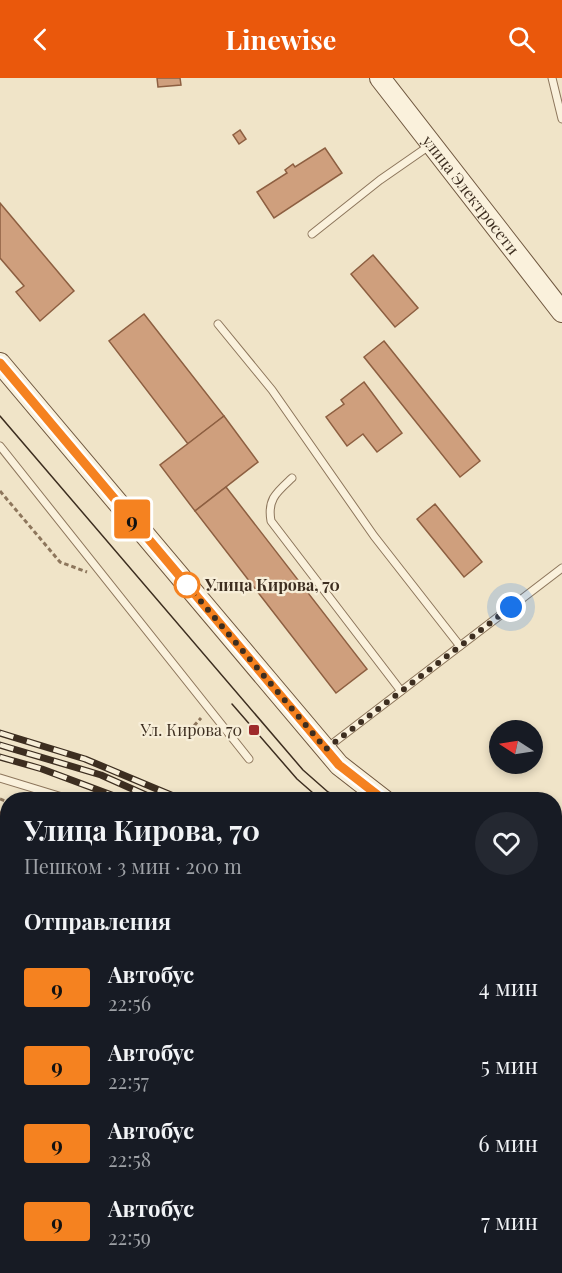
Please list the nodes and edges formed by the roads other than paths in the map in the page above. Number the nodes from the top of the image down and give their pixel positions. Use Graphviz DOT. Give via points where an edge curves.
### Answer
graph roads {
  1 [pos="380,78"];
  2 [pos="551,79"];
  3 [pos="562,86"];
  4 [pos="562,119"];
  5 [pos="432,145"];
  6 [pos="312,234"];
  7 [pos="562,312"];
  8 [pos="218,324"];
  9 [pos="0,363"];
  10 [pos="0,446"];
  11 [pos="292,478"];
  12 [pos="562,568"];
  13 [pos="460,646"];
  14 [pos="401,691"];
  15 [pos="326,749"];
  16 [pos="249,759"];
  17 [pos="0,778"];
  18 [pos="46,792"];
  19 [pos="373,792"];
  1 -- 5 [label="main road, улица Электросети"];
  2 -- 3 [label="lane"];
  2 -- 4 [label="lane"];
  5 -- 6 [label="lane"];
  5 -- 7 [label="main road, улица Электросети"];
  8 -- 13 [label="lane" via="272,390 374,536"];
  9 -- 15 [label="main road"];
  10 -- 16 [label="lane"];
  11 -- 14 [label="lane" via="272,496 271,521"];
  12 -- 13 [label="lane"];
  13 -- 14 [label="lane"];
  14 -- 15 [label="lane"];
  15 -- 19 [label="main road" via="353,778"];
  17 -- 18 [label="lane"];
}
